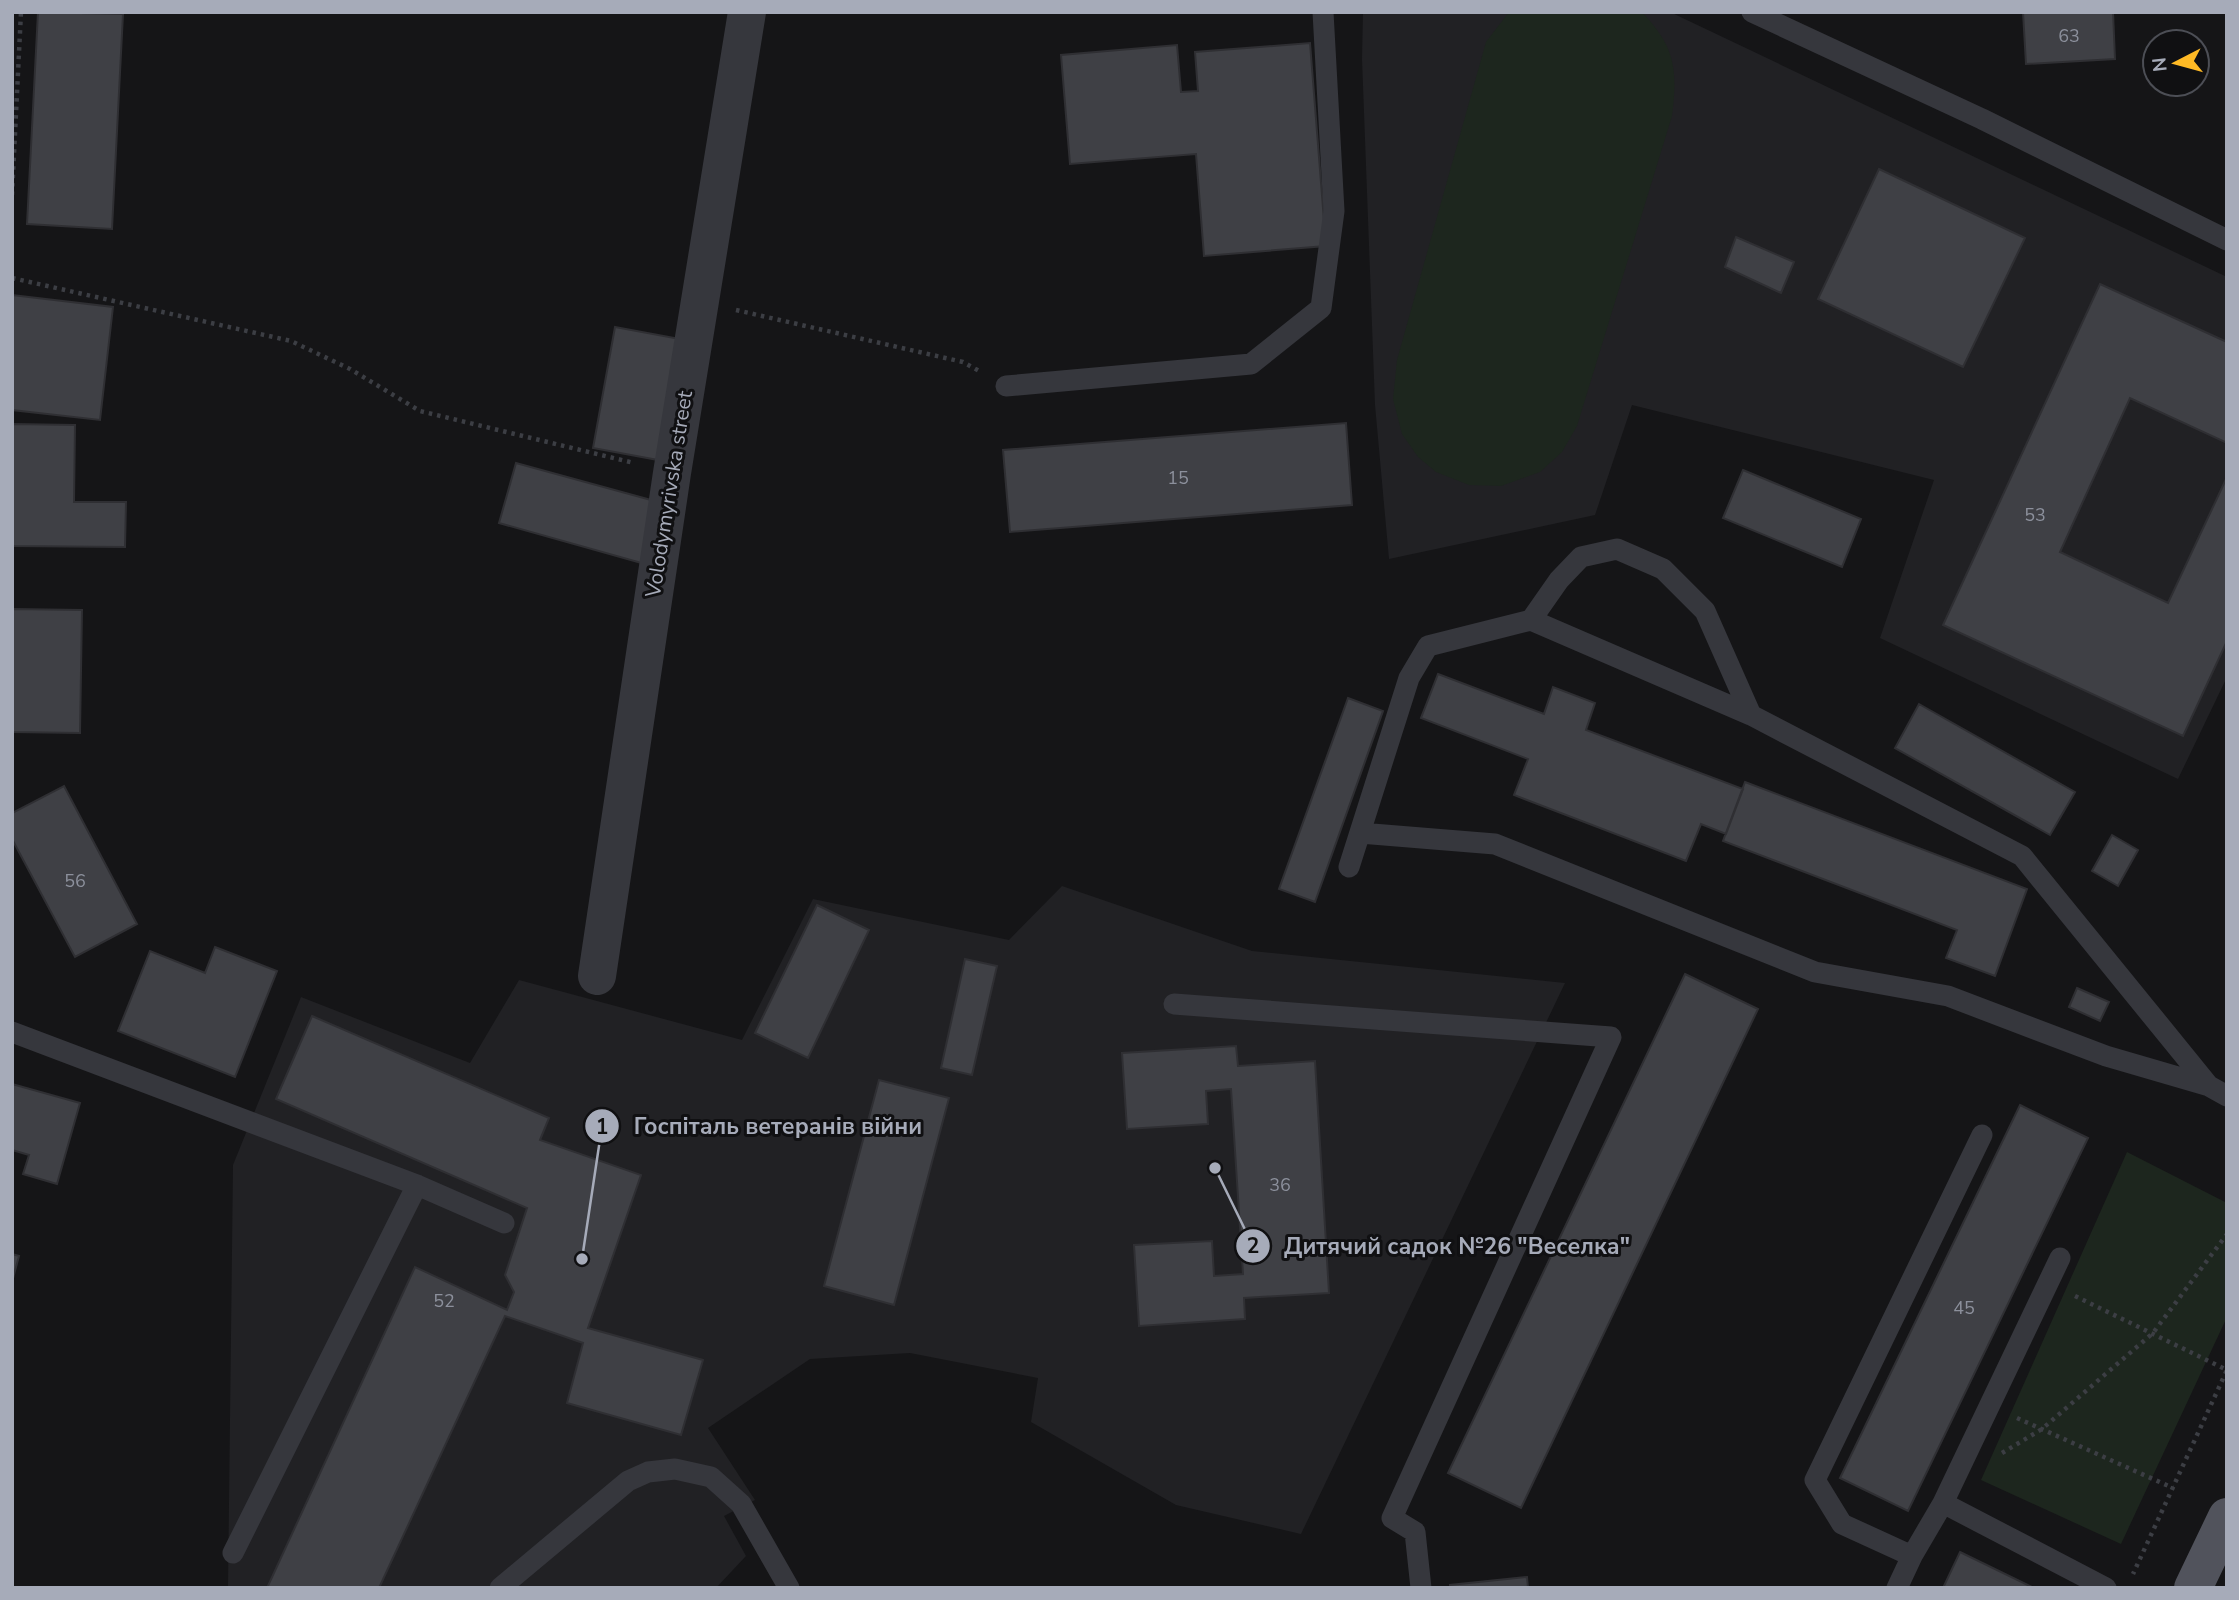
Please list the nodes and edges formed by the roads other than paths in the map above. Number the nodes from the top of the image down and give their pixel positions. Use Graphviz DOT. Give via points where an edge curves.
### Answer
graph roads {
  1 [pos="747,12"];
  2 [pos="1323,12"];
  3 [pos="1752,12"];
  4 [pos="2227,240"];
  5 [pos="1006,386"];
  6 [pos="1531,620"];
  7 [pos="1751,715"];
  8 [pos="1360,832"];
  9 [pos="1349,867"];
  10 [pos="597,976"];
  11 [pos="1174,1004"];
  12 [pos="12,1031"];
  13 [pos="2218,1091"];
  14 [pos="1982,1135"];
  15 [pos="417,1185"];
  16 [pos="504,1223"];
  17 [pos="2060,1258"];
  18 [pos="1943,1503"];
  19 [pos="2227,1517"];
  20 [pos="233,1553"];
  21 [pos="1912,1556"];
  22 [pos="500,1588"];
  23 [pos="789,1588"];
  24 [pos="1421,1588"];
  25 [pos="1897,1588"];
  26 [pos="2106,1588"];
  27 [pos="2193,1588"];
  1 -- 10 [label="street, Volodymyrivska street"];
  2 -- 5 [label="lane" via="1334,211 1321,308 1251,364"];
  3 -- 4 [label="lane"];
  6 -- 7 [label="lane"];
  6 -- 7 [label="lane" via="1581,557 1617,549 1663,569 1705,611"];
  6 -- 8 [label="lane" via="1428,646 1409,678"];
  7 -- 13 [label="lane" via="2022,856"];
  8 -- 9 [label="lane"];
  8 -- 13 [label="lane" via="1495,844 1815,972 1948,996 2106,1056"];
  11 -- 24 [label="lane" via="1611,1037 1392,1518 1415,1532"];
  12 -- 15 [label="lane"];
  14 -- 21 [label="lane" via="1815,1480 1842,1524"];
  15 -- 16 [label="lane"];
  15 -- 20 [label="lane"];
  17 -- 18 [label="lane"];
  18 -- 21 [label="lane"];
  18 -- 26 [label="lane"];
  19 -- 27 [label="main road"];
  21 -- 25 [label="lane"];
  22 -- 23 [label="lane" via="628,1481 648,1472 675,1469 711,1477 741,1504"];
}
